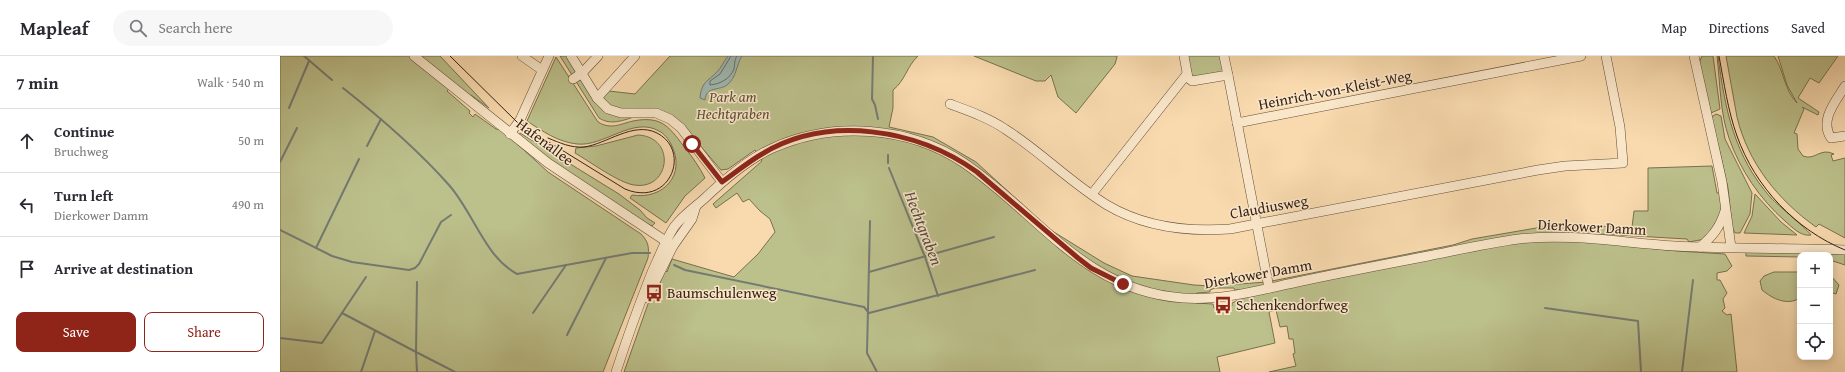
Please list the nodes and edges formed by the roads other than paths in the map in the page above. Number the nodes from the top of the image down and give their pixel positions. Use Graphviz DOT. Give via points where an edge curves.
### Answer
graph roads {
  1 [pos="414,56"];
  2 [pos="522,56"];
  3 [pos="549,56"];
  4 [pos="571,56"];
  5 [pos="598,56"];
  6 [pos="635,56"];
  7 [pos="1184,56"];
  8 [pos="1224,56"];
  9 [pos="1580,56"];
  10 [pos="1606,56"];
  11 [pos="1694,56"];
  12 [pos="542,70"];
  13 [pos="582,73"];
  14 [pos="1187,74"];
  15 [pos="1228,75"];
  16 [pos="572,79"];
  17 [pos="1845,86"];
  18 [pos="597,98"];
  19 [pos="950,104"];
  20 [pos="1237,123"];
  21 [pos="510,134"];
  22 [pos="1845,136"];
  23 [pos="722,182"];
  24 [pos="1092,194"];
  25 [pos="1726,208"];
  26 [pos="1257,224"];
  27 [pos="669,244"];
  28 [pos="1700,247"];
  29 [pos="1731,247"];
  30 [pos="1845,250"];
  31 [pos="1268,288"];
  32 [pos="616,372"];
  1 -- 21 [label="street, Hafenallee"];
  2 -- 12 [label="street"];
  3 -- 12 [label="street"];
  4 -- 13 [label="street"];
  5 -- 13 [label="street"];
  6 -- 18 [label="street"];
  7 -- 14 [label="street"];
  8 -- 15 [label="street"];
  9 -- 20 [label="street, Heinrich-von-Kleist-Weg"];
  10 -- 26 [label="street, Claudiusweg" via="1620,127 1623,163 1538,170"];
  11 -- 25 [label="street"];
  12 -- 21 [label="street" via="520,120"];
  13 -- 16 [label="street"];
  13 -- 18 [label="street"];
  14 -- 15 [label="street" via="1192,81"];
  14 -- 24 [label="street"];
  15 -- 20 [label="street"];
  17 -- 22 [label="street" via="1829,113 1827,125 1831,138"];
  18 -- 23 [label="street" via="608,109 616,112 656,113 676,123"];
  19 -- 24 [label="street, Claudiusweg" via="1004,128"];
  20 -- 26 [label="street"];
  21 -- 27 [label="street, Hafenallee" via="548,163"];
  23 -- 27 [label="street, Dierkower Damm" via="696,206 692,218"];
  23 -- 31 [label="street, Dierkower Damm" via="762,154 805,137 842,131 868,131 896,136 927,145 960,160 1091,268 1123,284 1154,294 1183,298 1230,296"];
  24 -- 26 [label="street, Claudiusweg" via="1124,214 1180,229 1207,231"];
  25 -- 28 [label="street" via="1721,224 1713,236"];
  25 -- 29 [label="street"];
  26 -- 31 [label="street"];
  27 -- 32 [label="street, Dierkower Damm" via="656,283 636,314"];
  28 -- 29 [label="street, Dierkower Damm"];
  28 -- 31 [label="street, Dierkower Damm" via="1585,238 1524,239 1485,244"];
  29 -- 30 [label="street, Dierkower Damm"];
}
